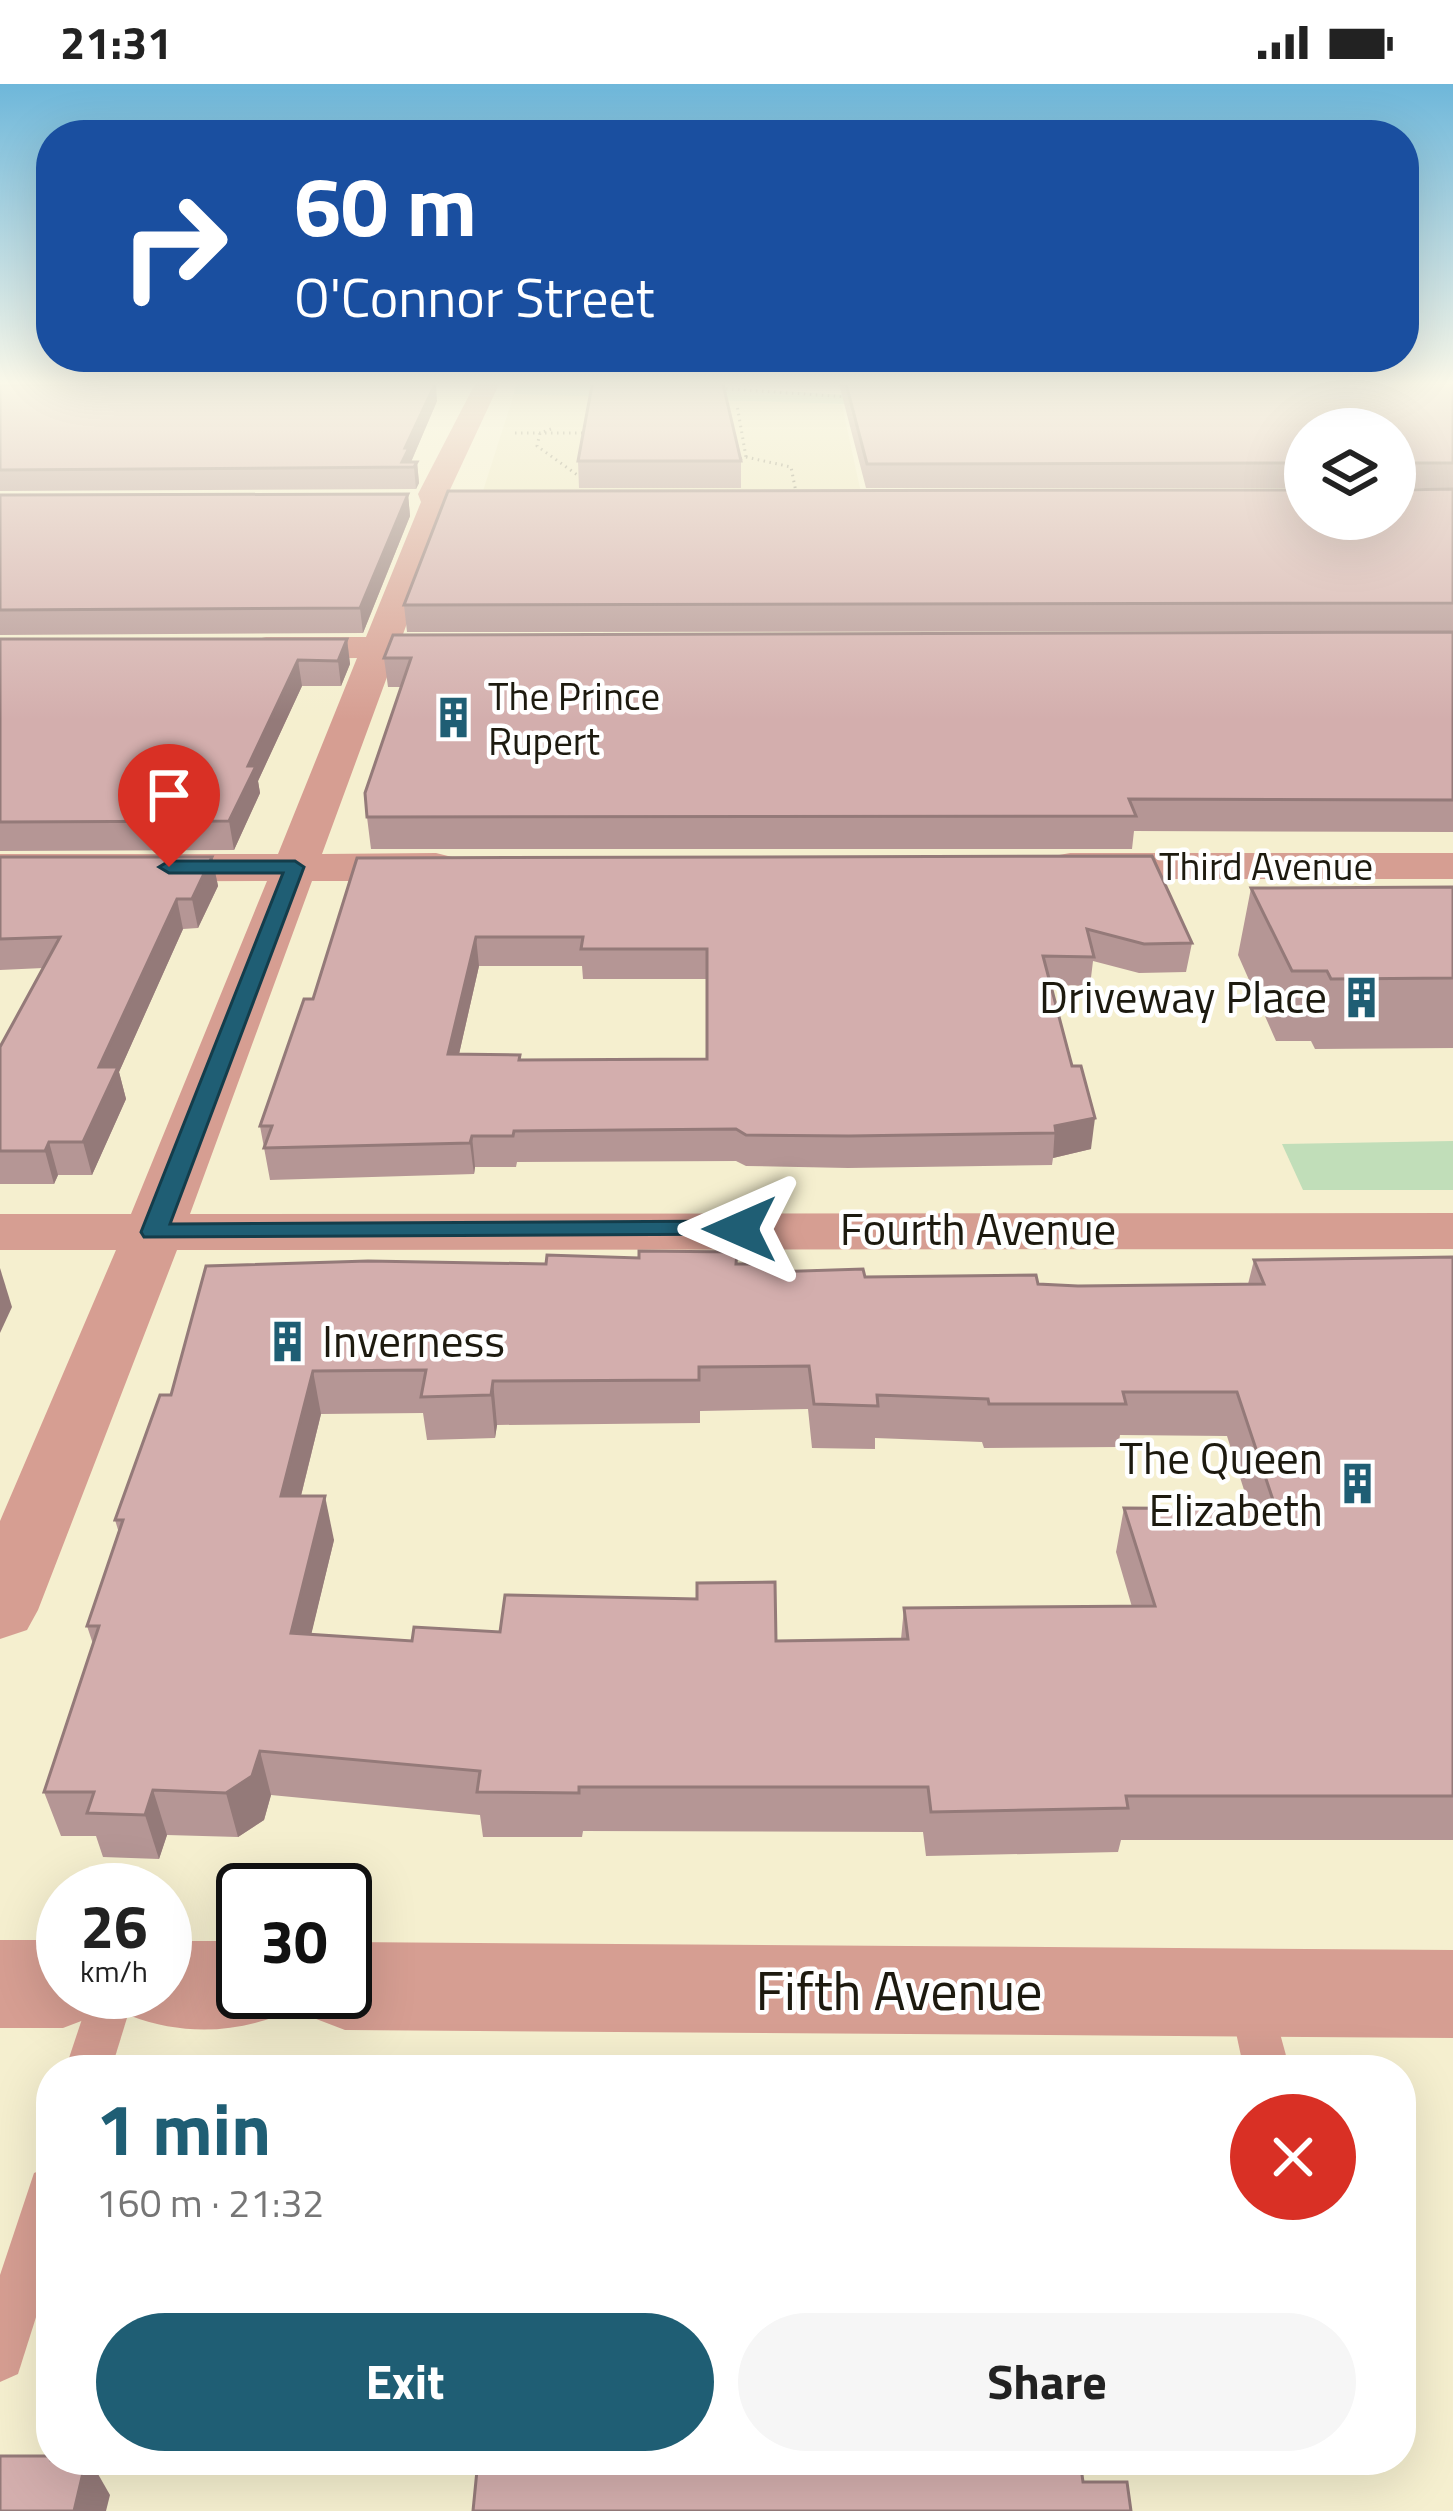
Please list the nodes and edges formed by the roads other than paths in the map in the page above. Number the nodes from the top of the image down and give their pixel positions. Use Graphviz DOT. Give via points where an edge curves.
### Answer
graph roads {
  1 [pos="433,493"];
  2 [pos="514,647"];
  3 [pos="225,648"];
  4 [pos="379,648"];
  5 [pos="1027,866"];
  6 [pos="1453,866"];
  7 [pos="295,867"];
  8 [pos="485,867"];
  9 [pos="0,868"];
  10 [pos="1453,1231"];
  11 [pos="0,1232"];
  12 [pos="154,1232"];
  13 [pos="0,1610"];
  14 [pos="0,1984"];
  15 [pos="36,1984"];
  16 [pos="372,1987"];
  17 [pos="1453,1994"];
  18 [pos="104,2019"];
  19 [pos="1258,2032"];
  20 [pos="93,2055"];
  21 [pos="36,2240"];
  22 [pos="0,2356"];
  1 -- 4 [label="street"];
  2 -- 4 [label="street"];
  3 -- 4 [label="street"];
  4 -- 7 [label="street"];
  5 -- 6 [label="street, Third Avenue"];
  7 -- 8 [label="street"];
  7 -- 9 [label="street"];
  7 -- 12 [label="street"];
  10 -- 12 [label="street, Fourth Avenue"];
  11 -- 12 [label="street, Fourth Avenue"];
  12 -- 13 [label="street"];
  14 -- 15 [label="street"];
  16 -- 19 [label="street, Fifth Avenue"];
  17 -- 19 [label="street, Fifth Avenue"];
  18 -- 20 [label="lane"];
  21 -- 22 [label="lane"];
}
